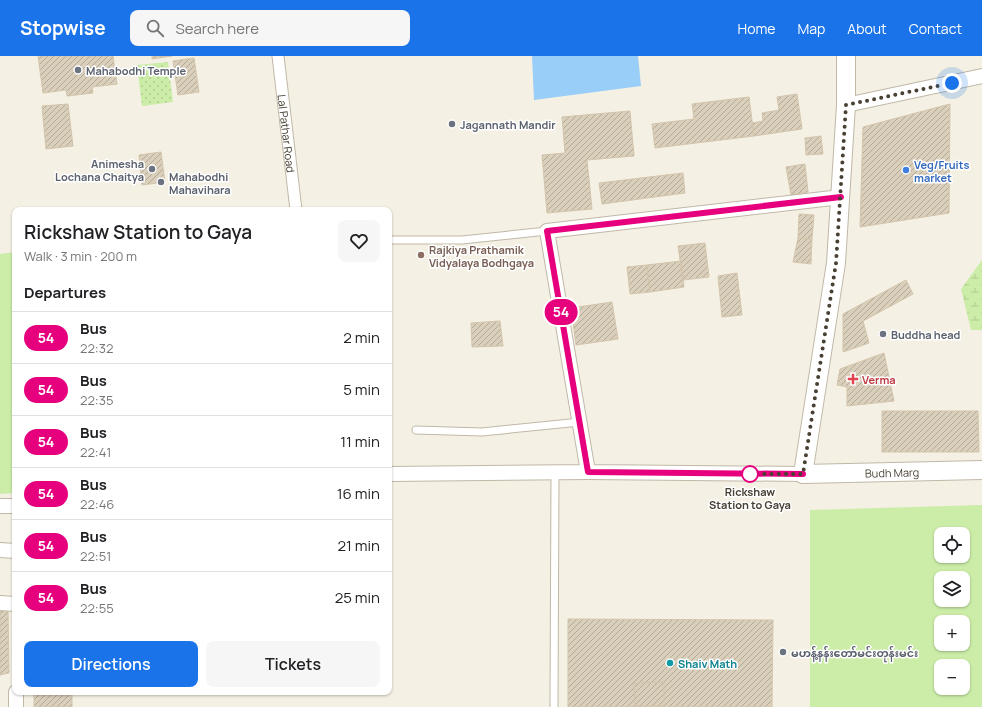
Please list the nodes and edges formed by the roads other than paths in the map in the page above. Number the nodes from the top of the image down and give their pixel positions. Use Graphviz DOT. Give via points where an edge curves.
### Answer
graph roads {
  1 [pos="278,56"];
  2 [pos="846,56"];
  3 [pos="982,76"];
  4 [pos="846,105"];
  5 [pos="841,197"];
  6 [pos="296,207"];
  7 [pos="547,231"];
  8 [pos="392,240"];
  9 [pos="580,422"];
  10 [pos="416,430"];
  11 [pos="982,470"];
  12 [pos="588,472"];
  13 [pos="555,473"];
  14 [pos="392,474"];
  15 [pos="803,474"];
  16 [pos="0,506"];
  17 [pos="12,506"];
  18 [pos="0,550"];
  19 [pos="12,552"];
  20 [pos="0,603"];
  21 [pos="12,604"];
  22 [pos="16,695"];
  23 [pos="16,707"];
  24 [pos="554,707"];
  1 -- 6 [label="street, Lal Pathar Road"];
  2 -- 4 [label="street"];
  3 -- 4 [label="street"];
  4 -- 5 [label="street"];
  5 -- 7 [label="street"];
  5 -- 15 [label="street" via="836,263"];
  7 -- 8 [label="lane" via="462,240"];
  7 -- 9 [label="street"];
  9 -- 10 [label="lane" via="482,432"];
  9 -- 12 [label="street"];
  11 -- 15 [label="street, Budh Marg"];
  12 -- 13 [label="street"];
  12 -- 15 [label="street"];
  13 -- 14 [label="street"];
  13 -- 24 [label="lane"];
  16 -- 17 [label="street"];
  18 -- 19 [label="street"];
  20 -- 21 [label="street"];
  22 -- 23 [label="street"];
}
